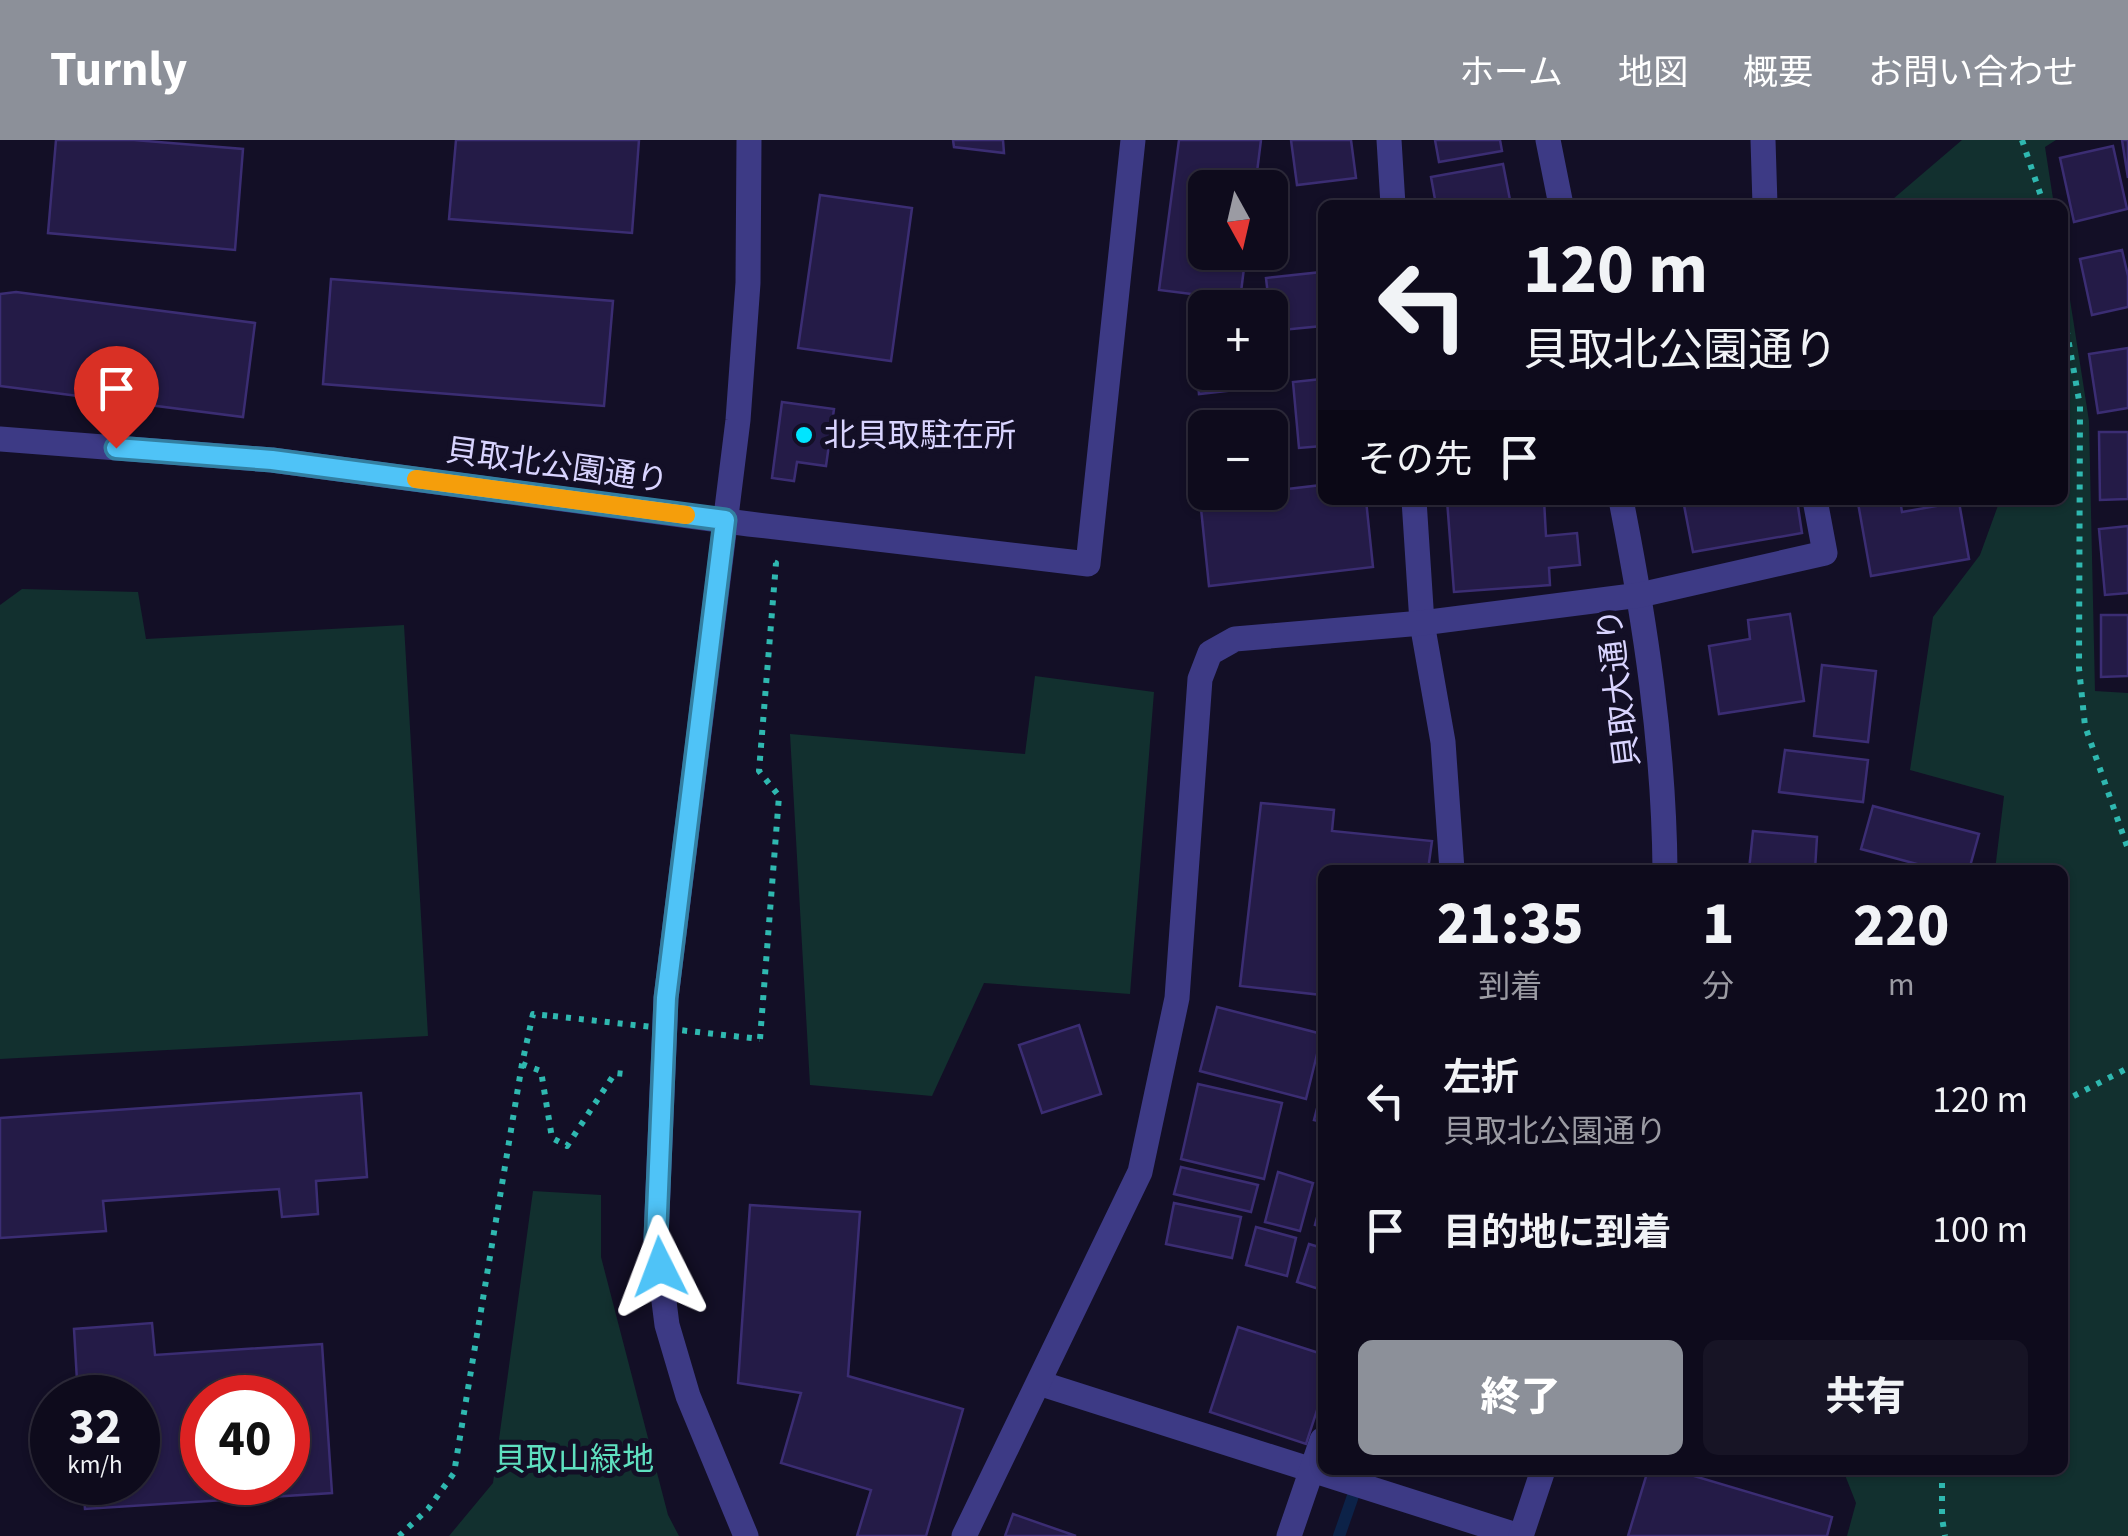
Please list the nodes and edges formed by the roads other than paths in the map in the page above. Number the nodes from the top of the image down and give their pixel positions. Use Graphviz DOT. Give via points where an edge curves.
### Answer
graph roads {
  1 [pos="749,140"];
  2 [pos="1133,140"];
  3 [pos="1389,140"];
  4 [pos="1548,140"];
  5 [pos="1763,140"];
  6 [pos="1393,200"];
  7 [pos="1560,200"];
  8 [pos="1765,200"];
  9 [pos="0,438"];
  10 [pos="1414,505"];
  11 [pos="1622,505"];
  12 [pos="1816,505"];
  13 [pos="737,522"];
  14 [pos="1640,595"];
  15 [pos="1422,623"];
  16 [pos="1452,865"];
  17 [pos="1665,865"];
  18 [pos="1039,1383"];
  19 [pos="1318,1472"];
  20 [pos="1320,1475"];
  21 [pos="1327,1475"];
  22 [pos="1541,1475"];
  23 [pos="746,1536"];
  24 [pos="964,1536"];
  25 [pos="1290,1536"];
  26 [pos="1520,1536"];
  1 -- 13 [label="street"];
  2 -- 13 [label="street, 貝取北公園通り" via="1088,564"];
  3 -- 6 [label="street"];
  4 -- 7 [label="street"];
  5 -- 8 [label="street"];
  9 -- 13 [label="street, 貝取北公園通り" via="272,460"];
  10 -- 15 [label="street"];
  11 -- 14 [label="street, 貝取大通り"];
  12 -- 14 [label="street" via="1824,553"];
  13 -- 23 [label="street" via="666,998 656,1238 667,1324 688,1396"];
  14 -- 15 [label="street"];
  14 -- 17 [label="street, 貝取大通り"];
  15 -- 16 [label="street" via="1442,742"];
  15 -- 18 [label="street" via="1235,639 1210,654 1200,678 1178,998 1140,1172"];
  18 -- 19 [label="street"];
  18 -- 24 [label="street"];
  20 -- 25 [label="street"];
  21 -- 26 [label="street"];
  22 -- 26 [label="street"];
}
